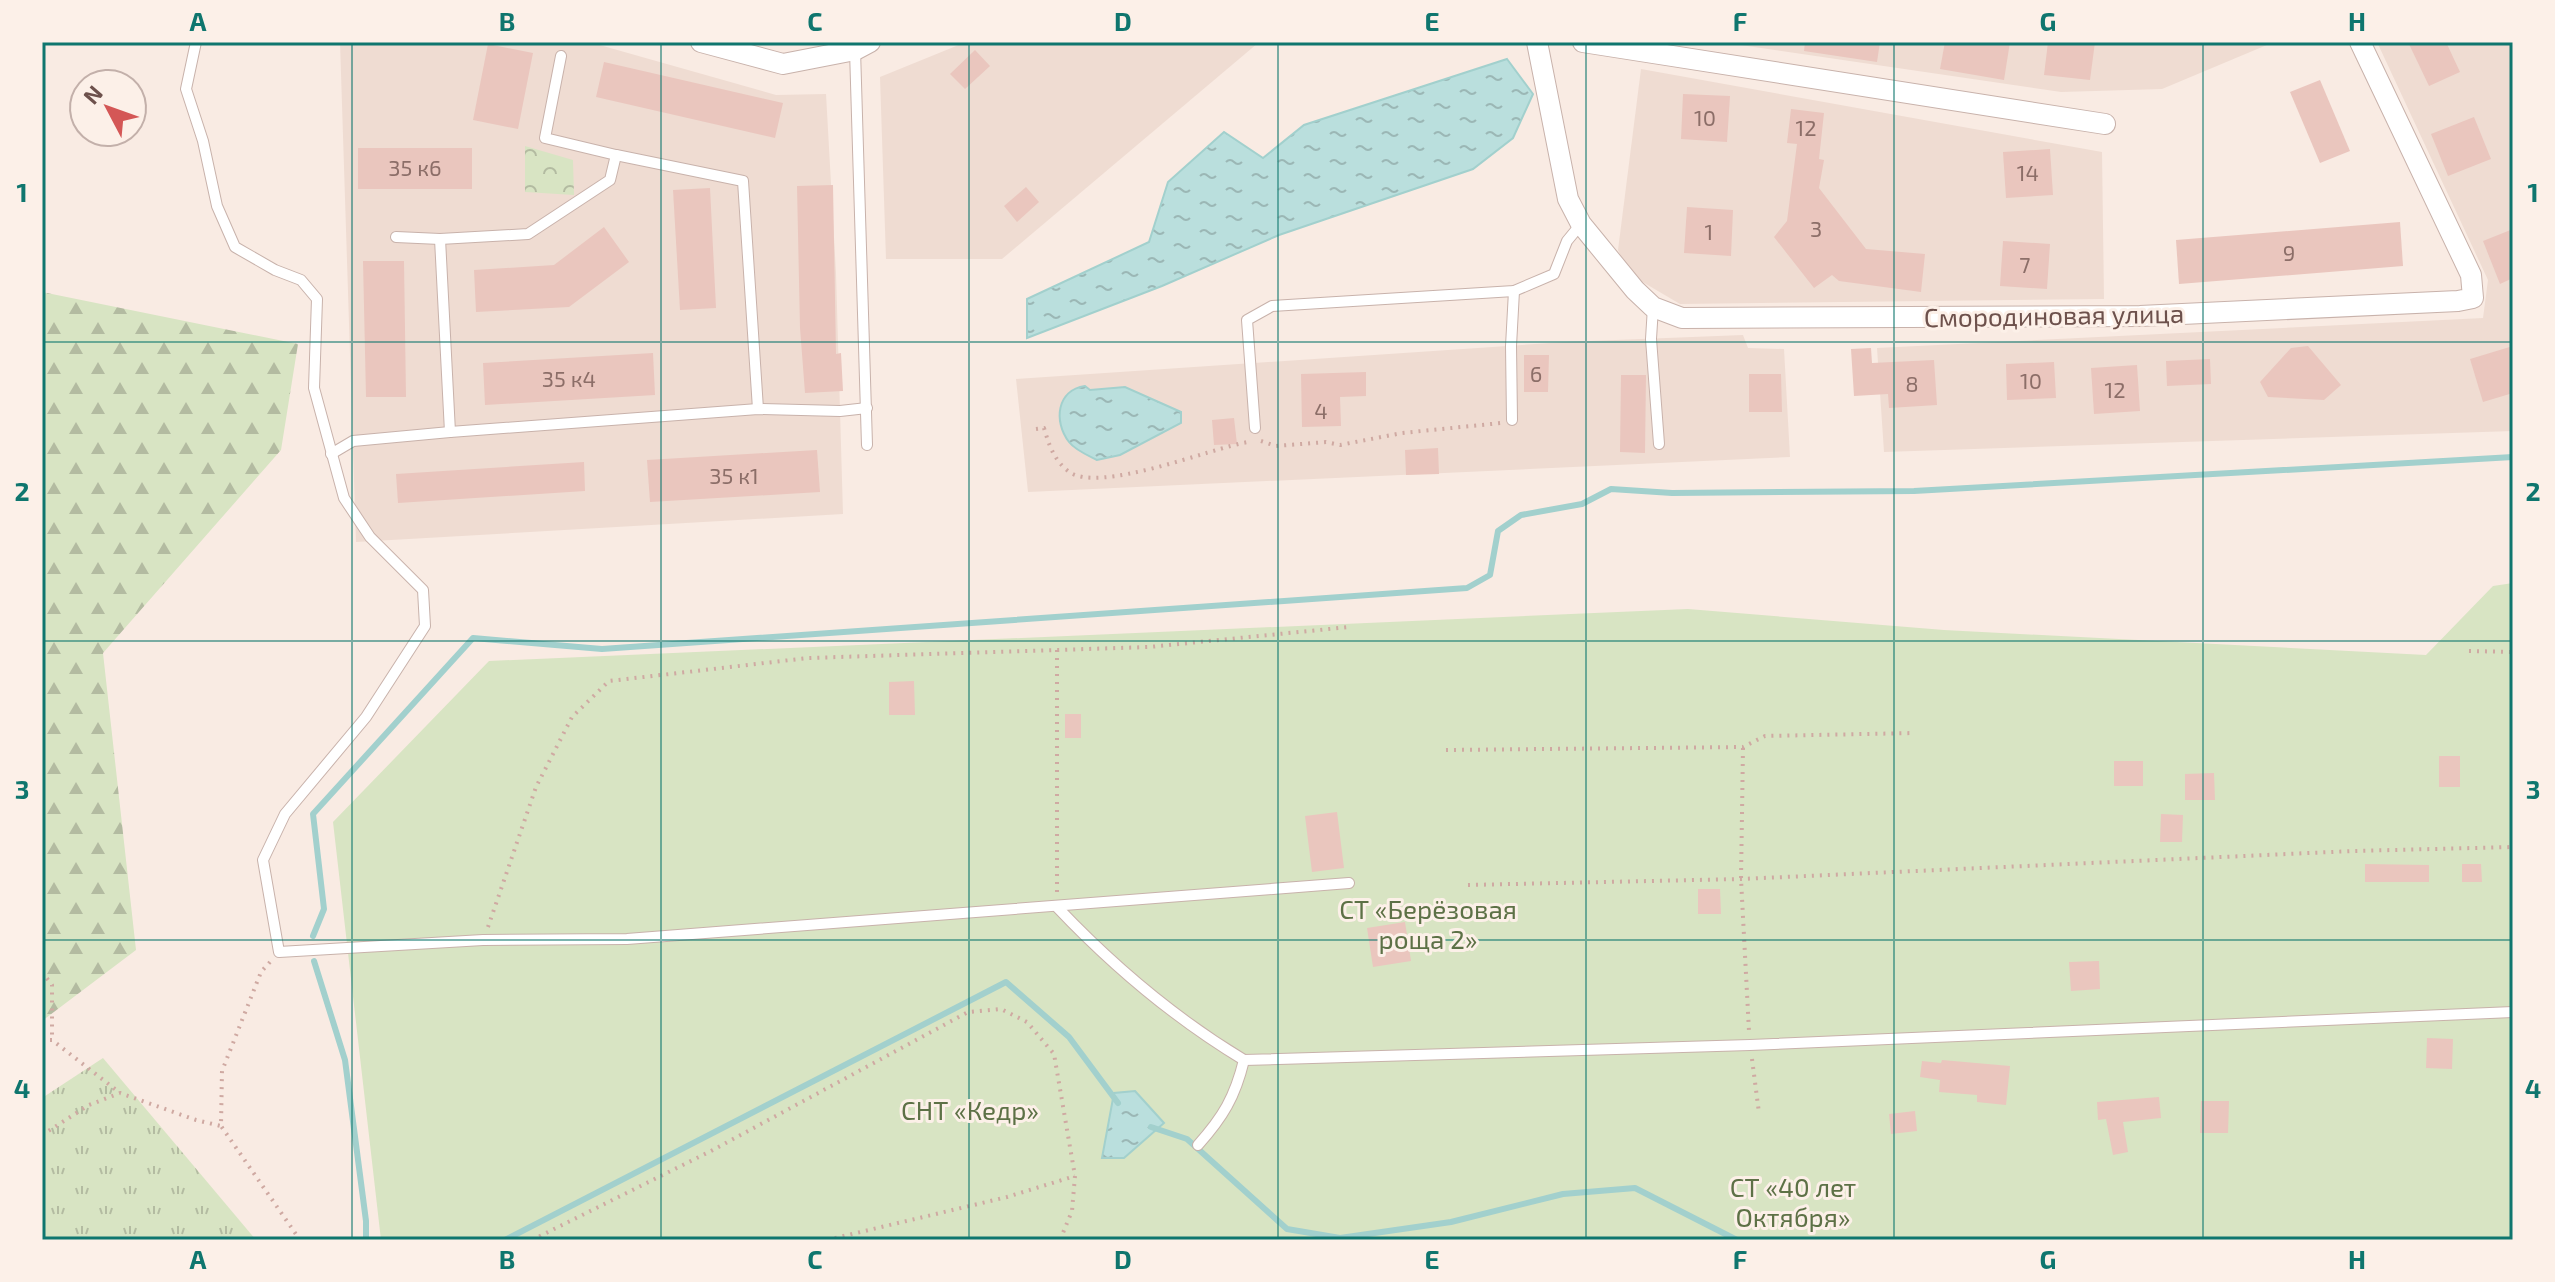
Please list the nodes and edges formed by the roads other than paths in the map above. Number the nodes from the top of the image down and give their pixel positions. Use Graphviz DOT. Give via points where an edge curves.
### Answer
graph roads {
  1 [pos="196,42"];
  2 [pos="701,42"];
  3 [pos="1537,42"];
  4 [pos="1583,42"];
  5 [pos="2360,42"];
  6 [pos="862,46"];
  7 [pos="561,56"];
  8 [pos="2105,124"];
  9 [pos="616,155"];
  10 [pos="1581,224"];
  11 [pos="396,237"];
  12 [pos="440,239"];
  13 [pos="1514,291"];
  14 [pos="1653,307"];
  15 [pos="867,408"];
  16 [pos="758,409"];
  17 [pos="1512,420"];
  18 [pos="1255,428"];
  19 [pos="450,432"];
  20 [pos="1659,444"];
  21 [pos="867,445"];
  22 [pos="331,454"];
  23 [pos="1349,883"];
  24 [pos="1057,907"];
  25 [pos="2513,1012"];
  26 [pos="1244,1060"];
  27 [pos="1198,1145"];
  1 -- 22 [label="lane" via="186,89 217,206 235,247 301,280 317,299 314,388"];
  2 -- 6 [label="street" via="783,64"];
  3 -- 10 [label="street" via="1568,199"];
  4 -- 8 [label="street"];
  5 -- 14 [label="street, Смородиновая улица" via="2471,275 2473,298 2140,316 1682,318"];
  6 -- 15 [label="lane"];
  7 -- 9 [label="lane" via="545,138"];
  9 -- 12 [label="lane" via="610,180 528,234"];
  9 -- 16 [label="lane" via="743,181"];
  10 -- 13 [label="lane" via="1567,241 1554,274"];
  10 -- 14 [label="street"];
  11 -- 12 [label="lane"];
  12 -- 19 [label="lane"];
  13 -- 17 [label="lane"];
  13 -- 18 [label="lane" via="1272,306 1247,320"];
  14 -- 20 [label="lane"];
  15 -- 16 [label="lane"];
  15 -- 21 [label="lane"];
  16 -- 19 [label="lane"];
  19 -- 22 [label="lane" via="353,441"];
  22 -- 24 [label="lane" via="344,498 370,537 423,590 425,626 366,717 285,814 263,860 279,952 483,940 627,939"];
  23 -- 24 [label="lane"];
  24 -- 26 [label="lane" via="1091,943 1205,1037"];
  25 -- 26 [label="lane" via="1750,1045"];
  26 -- 27 [label="lane" via="1222,1118"];
}
